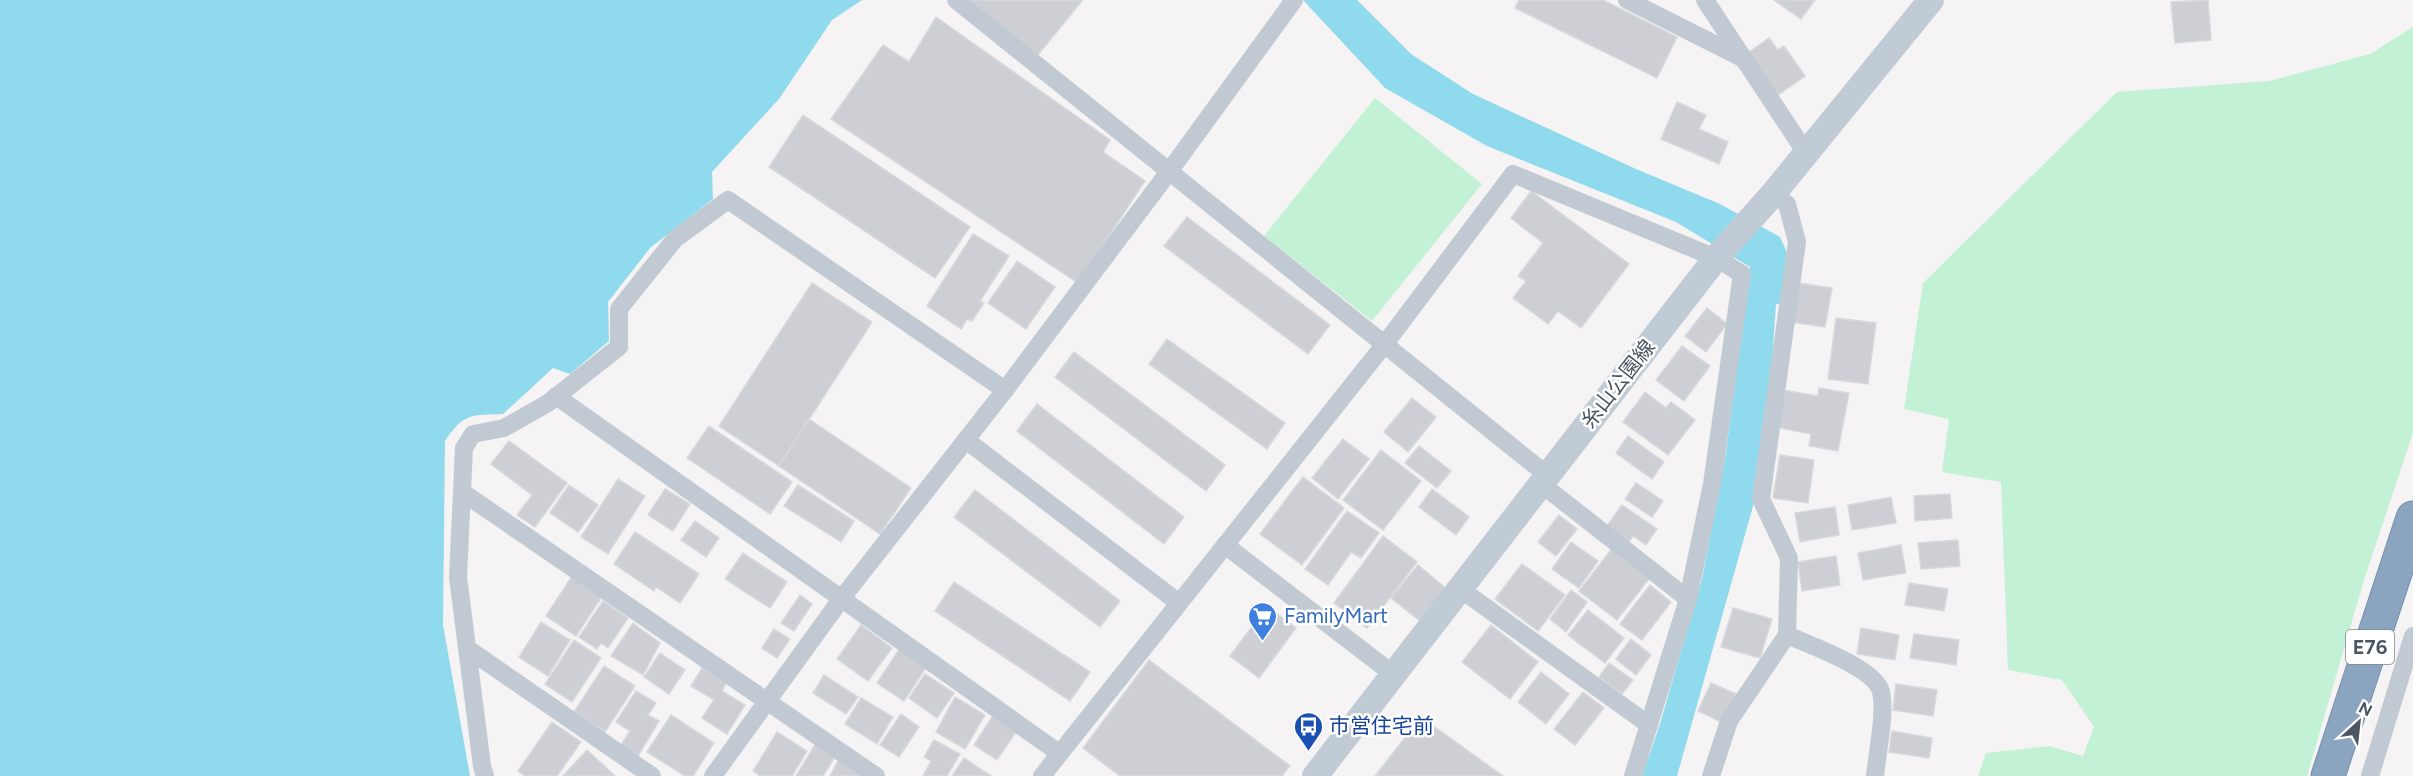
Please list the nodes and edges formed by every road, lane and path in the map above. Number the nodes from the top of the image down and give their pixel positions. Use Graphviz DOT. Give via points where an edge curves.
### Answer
graph roads {
  1 [pos="956,0"];
  2 [pos="1294,0"];
  3 [pos="1628,0"];
  4 [pos="1705,0"];
  5 [pos="1931,0"];
  6 [pos="1745,60"];
  7 [pos="1806,153"];
  8 [pos="1168,173"];
  9 [pos="1773,194"];
  10 [pos="1716,258"];
  11 [pos="1384,345"];
  12 [pos="1005,390"];
  13 [pos="556,396"];
  14 [pos="966,440"];
  15 [pos="1544,479"];
  16 [pos="462,492"];
  17 [pos="2413,518"];
  18 [pos="1225,544"];
  19 [pos="1459,588"];
  20 [pos="842,598"];
  21 [pos="1688,598"];
  22 [pos="1179,603"];
  23 [pos="1787,635"];
  24 [pos="2413,636"];
  25 [pos="468,649"];
  26 [pos="1393,674"];
  27 [pos="767,702"];
  28 [pos="1649,725"];
  29 [pos="1059,753"];
  30 [pos="485,776"];
  31 [pos="652,776"];
  32 [pos="713,776"];
  33 [pos="876,776"];
  34 [pos="1042,776"];
  35 [pos="1315,776"];
  36 [pos="1633,776"];
  37 [pos="1711,776"];
  38 [pos="1875,776"];
  39 [pos="2328,776"];
  40 [pos="2370,776"];
  1 -- 8 [label="street"];
  2 -- 8 [label="street"];
  3 -- 6 [label="street"];
  4 -- 6 [label="street"];
  5 -- 7 [label="main road, 糸山公園線"];
  6 -- 7 [label="street"];
  7 -- 9 [label="main road, 糸山公園線"];
  8 -- 11 [label="street"];
  8 -- 12 [label="street"];
  9 -- 10 [label="main road, 糸山公園線"];
  9 -- 23 [label="street" via="1787,204 1797,242 1761,499 1789,558"];
  10 -- 11 [label="street" via="1513,174"];
  10 -- 15 [label="main road, 糸山公園線"];
  10 -- 21 [label="street" via="1742,274 1712,484"];
  11 -- 15 [label="street"];
  11 -- 18 [label="street"];
  12 -- 13 [label="street" via="728,200 675,239 620,309 619,346"];
  12 -- 14 [label="street"];
  13 -- 16 [label="street" via="504,428 473,434 464,448"];
  13 -- 20 [label="street"];
  14 -- 20 [label="street"];
  14 -- 22 [label="street"];
  15 -- 19 [label="main road, 糸山公園線"];
  15 -- 21 [label="street"];
  16 -- 25 [label="street" via="458,577"];
  16 -- 27 [label="street"];
  17 -- 39 [label="highway, E76"];
  18 -- 22 [label="street"];
  18 -- 26 [label="street"];
  19 -- 26 [label="main road, 糸山公園線"];
  19 -- 28 [label="street"];
  20 -- 27 [label="street"];
  20 -- 29 [label="street"];
  21 -- 28 [label="street"];
  22 -- 29 [label="street"];
  23 -- 37 [label="street" via="1729,721"];
  23 -- 38 [label="street" via="1864,670 1881,689"];
  24 -- 40 [label="street"];
  25 -- 30 [label="street"];
  25 -- 31 [label="street"];
  26 -- 35 [label="main road, 糸山公園線"];
  27 -- 32 [label="street"];
  27 -- 33 [label="street"];
  28 -- 36 [label="street"];
  29 -- 34 [label="street"];
}
